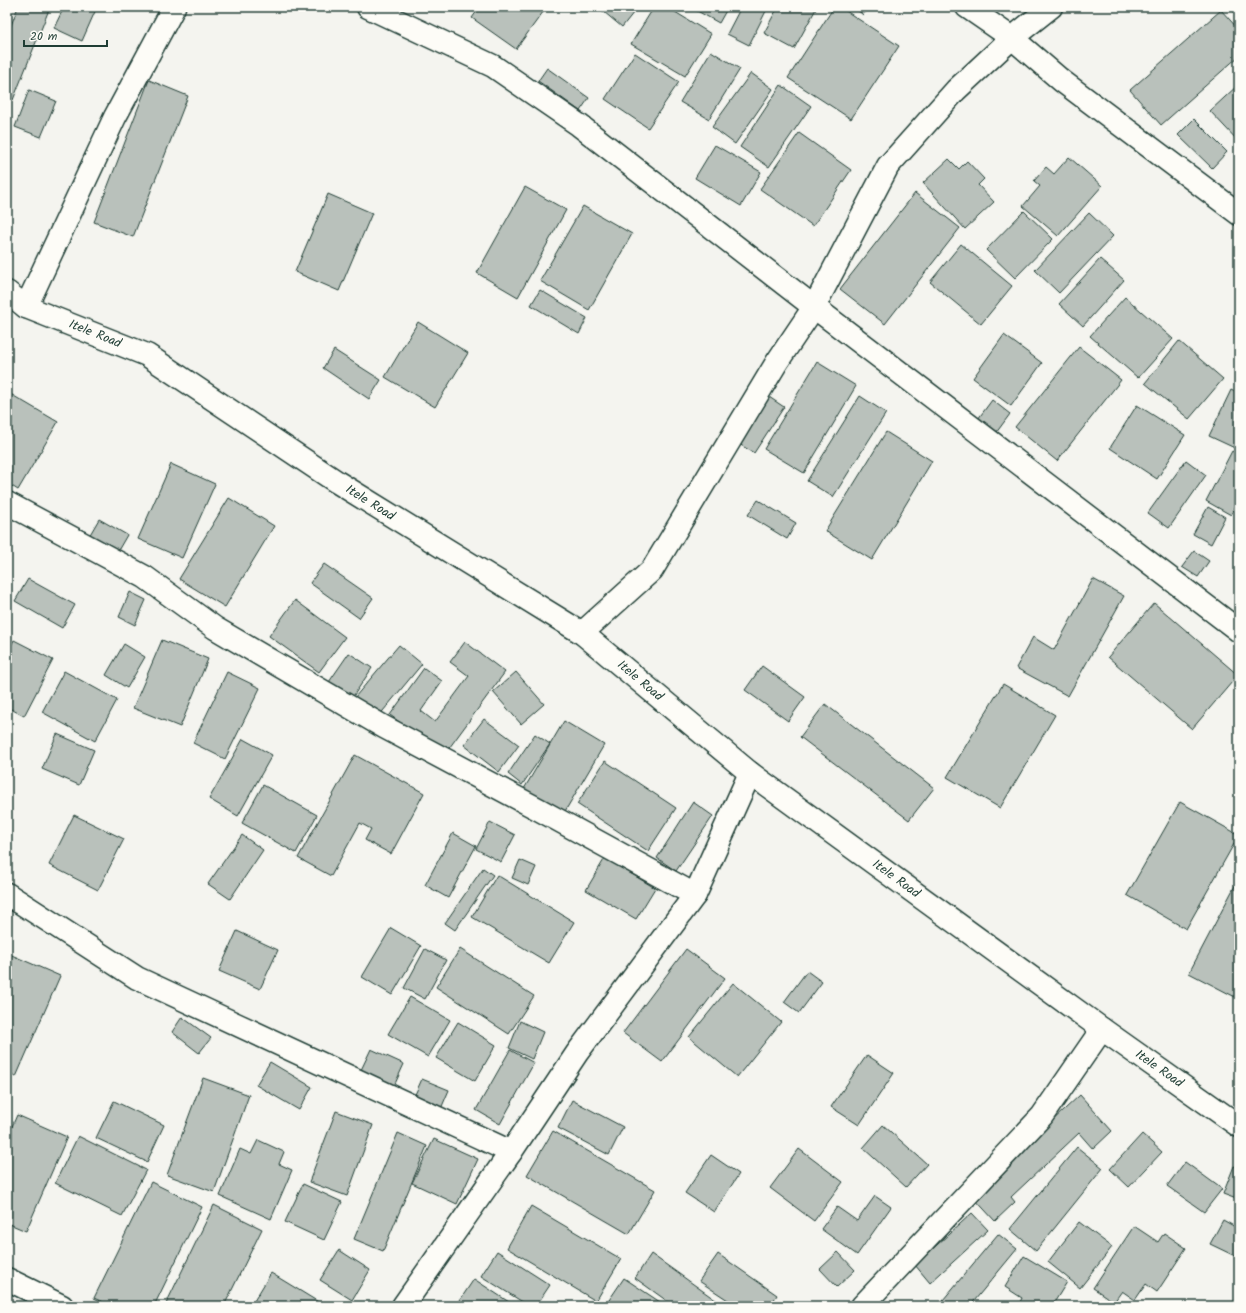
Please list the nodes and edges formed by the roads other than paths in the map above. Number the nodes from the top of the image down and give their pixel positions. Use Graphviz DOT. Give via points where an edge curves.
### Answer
graph roads {
  1 [pos="174,7"];
  2 [pos="368,7"];
  3 [pos="967,7"];
  4 [pos="1051,7"];
  5 [pos="1012,38"];
  6 [pos="1239,214"];
  7 [pos="7,292"];
  8 [pos="26,307"];
  9 [pos="814,307"];
  10 [pos="7,503"];
  11 [pos="1239,631"];
  12 [pos="582,632"];
  13 [pos="750,773"];
  14 [pos="7,894"];
  15 [pos="695,895"];
  16 [pos="1102,1029"];
  17 [pos="1239,1126"];
  18 [pos="512,1152"];
  19 [pos="7,1279"];
  20 [pos="62,1306"];
  21 [pos="403,1306"];
  22 [pos="862,1306"];
  1 -- 8 [label="street" via="115,117"];
  2 -- 9 [label="street" via="493,66 579,125"];
  3 -- 5 [label="street"];
  4 -- 5 [label="street"];
  5 -- 6 [label="street" via="1062,81"];
  5 -- 9 [label="street" via="956,90 888,166"];
  7 -- 8 [label="street, Itele Road"];
  8 -- 12 [label="street, Itele Road" via="147,355 337,482"];
  9 -- 11 [label="street"];
  9 -- 12 [label="street" via="777,362 652,570"];
  10 -- 15 [label="street" via="145,577 215,628 384,727"];
  12 -- 13 [label="street, Itele Road"];
  13 -- 15 [label="street"];
  13 -- 16 [label="street, Itele Road"];
  14 -- 18 [label="street" via="137,978"];
  15 -- 18 [label="street" via="577,1053"];
  16 -- 17 [label="street, Itele Road"];
  16 -- 22 [label="street" via="1042,1116"];
  18 -- 21 [label="street"];
  19 -- 20 [label="street"];
}
